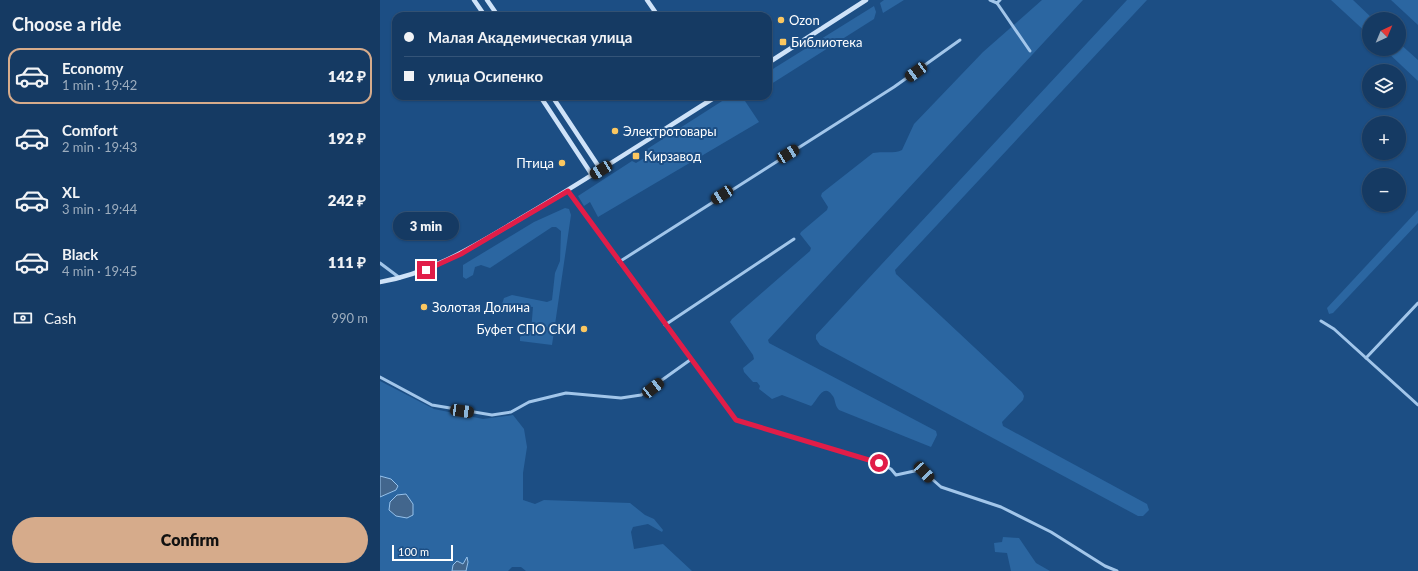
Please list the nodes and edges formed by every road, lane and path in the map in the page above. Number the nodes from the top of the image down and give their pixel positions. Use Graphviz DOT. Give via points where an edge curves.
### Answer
graph roads {
  1 [pos="474,0"];
  2 [pos="487,0"];
  3 [pos="646,0"];
  4 [pos="866,0"];
  5 [pos="990,0"];
  6 [pos="1000,0"];
  7 [pos="997,3"];
  8 [pos="482,12"];
  9 [pos="495,12"];
  10 [pos="655,12"];
  11 [pos="960,40"];
  12 [pos="1030,50"];
  13 [pos="772,60"];
  14 [pos="543,100"];
  15 [pos="555,100"];
  16 [pos="711,100"];
  17 [pos="601,170"];
  18 [pos="592,175"];
  19 [pos="568,191"];
  20 [pos="794,239"];
  21 [pos="619,262"];
  22 [pos="380,263"];
  23 [pos="400,278"];
  24 [pos="380,282"];
  25 [pos="1418,303"];
  26 [pos="1321,321"];
  27 [pos="665,325"];
  28 [pos="1366,358"];
  29 [pos="690,360"];
  30 [pos="380,377"];
  31 [pos="1418,405"];
  32 [pos="1117,571"];
  1 -- 8 [label="main road"];
  2 -- 9 [label="main road"];
  3 -- 10 [label="main road"];
  4 -- 13 [label="main road"];
  5 -- 7 [label="street"];
  6 -- 7 [label="street"];
  7 -- 12 [label="street"];
  11 -- 21 [label="street" via="894,88"];
  14 -- 18 [label="main road"];
  15 -- 17 [label="main road"];
  16 -- 17 [label="main road"];
  17 -- 18 [label="main road"];
  18 -- 19 [label="main road"];
  19 -- 21 [label="street"];
  19 -- 23 [label="main road" via="461,254 434,267"];
  20 -- 27 [label="street"];
  21 -- 27 [label="street"];
  22 -- 23 [label="street"];
  23 -- 24 [label="main road"];
  25 -- 28 [label="street"];
  26 -- 28 [label="street" via="1334,329"];
  27 -- 29 [label="street"];
  28 -- 31 [label="street"];
  29 -- 30 [label="street" via="641,395 621,398 566,393 529,402 511,412 492,415 432,405"];
  29 -- 32 [label="street" via="736,420 879,463 891,469 896,475 919,470 941,487 1002,507"];
}
